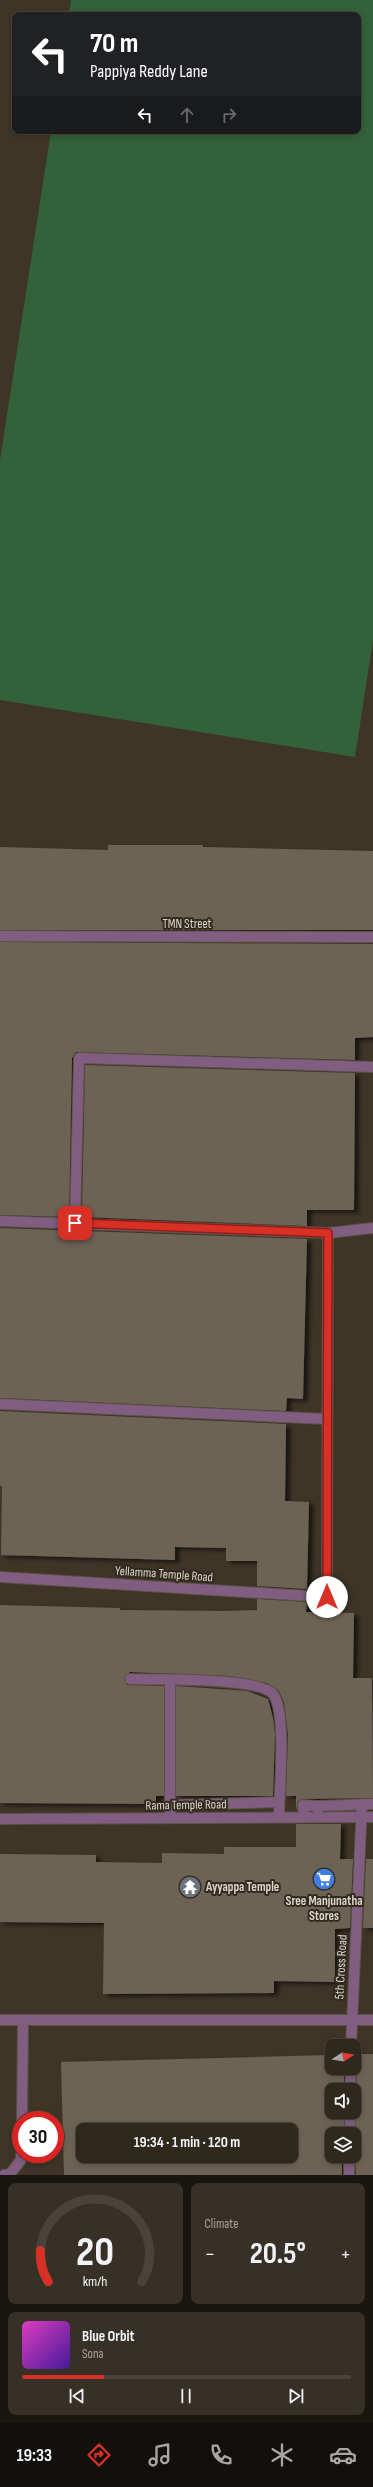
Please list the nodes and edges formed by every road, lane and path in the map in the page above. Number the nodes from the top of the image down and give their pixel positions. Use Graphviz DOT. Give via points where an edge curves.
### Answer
graph roads {
  1 [pos="0,936"];
  2 [pos="373,937"];
  3 [pos="373,1067"];
  4 [pos="0,1221"];
  5 [pos="75,1223"];
  6 [pos="373,1228"];
  7 [pos="328,1233"];
  8 [pos="0,1404"];
  9 [pos="328,1419"];
  10 [pos="0,1577"];
  11 [pos="130,1679"];
  12 [pos="170,1680"];
  13 [pos="279,1802"];
  14 [pos="208,1804"];
  15 [pos="228,1804"];
  16 [pos="243,1804"];
  17 [pos="362,1804"];
  18 [pos="373,1804"];
  19 [pos="170,1805"];
  20 [pos="339,1805"];
  21 [pos="318,1806"];
  22 [pos="243,1816"];
  23 [pos="208,1817"];
  24 [pos="228,1817"];
  25 [pos="279,1817"];
  26 [pos="304,1817"];
  27 [pos="318,1817"];
  28 [pos="339,1817"];
  29 [pos="362,1817"];
  30 [pos="373,1817"];
  31 [pos="170,1818"];
  32 [pos="0,1819"];
  33 [pos="0,2020"];
  34 [pos="23,2020"];
  35 [pos="351,2020"];
  36 [pos="373,2020"];
  37 [pos="351,2039"];
  38 [pos="22,2111"];
  39 [pos="19,2163"];
  40 [pos="349,2163"];
  41 [pos="4,2175"];
  42 [pos="349,2175"];
  1 -- 2 [label="street, TMN Street"];
  3 -- 5 [label="street" via="79,1058"];
  4 -- 5 [label="street"];
  5 -- 7 [label="street"];
  6 -- 7 [label="street"];
  7 -- 9 [label="street"];
  8 -- 9 [label="street"];
  9 -- 10 [label="street, Yellamma Temple Road" via="327,1597"];
  11 -- 12 [label="street"];
  12 -- 13 [label="street" via="245,1683 265,1688 273,1694 280,1724"];
  12 -- 19 [label="street"];
  13 -- 16 [label="street"];
  13 -- 25 [label="street"];
  14 -- 15 [label="street"];
  14 -- 19 [label="street"];
  14 -- 23 [label="street"];
  15 -- 16 [label="street"];
  15 -- 24 [label="street"];
  16 -- 22 [label="street"];
  17 -- 18 [label="street"];
  17 -- 20 [label="street"];
  17 -- 29 [label="street, 5th Cross Road"];
  19 -- 31 [label="street"];
  20 -- 21 [label="street"];
  20 -- 28 [label="street"];
  21 -- 26 [label="street" via="303,1805"];
  21 -- 27 [label="street"];
  22 -- 24 [label="street, Rama Temple Road"];
  22 -- 25 [label="street, Rama Temple Road"];
  23 -- 24 [label="street, Rama Temple Road"];
  23 -- 31 [label="street, Rama Temple Road"];
  25 -- 26 [label="street, Rama Temple Road"];
  26 -- 27 [label="street, Rama Temple Road"];
  27 -- 28 [label="street, Rama Temple Road"];
  28 -- 29 [label="street, Rama Temple Road"];
  29 -- 30 [label="street, Rama Temple Road"];
  29 -- 35 [label="street, 5th Cross Road"];
  31 -- 32 [label="street, Rama Temple Road"];
  33 -- 34 [label="street"];
  34 -- 35 [label="street"];
  34 -- 38 [label="street"];
  35 -- 36 [label="street"];
  35 -- 37 [label="street, 5th Cross Road"];
  39 -- 41 [label="street" via="10,2174"];
  40 -- 42 [label="street"];
}
